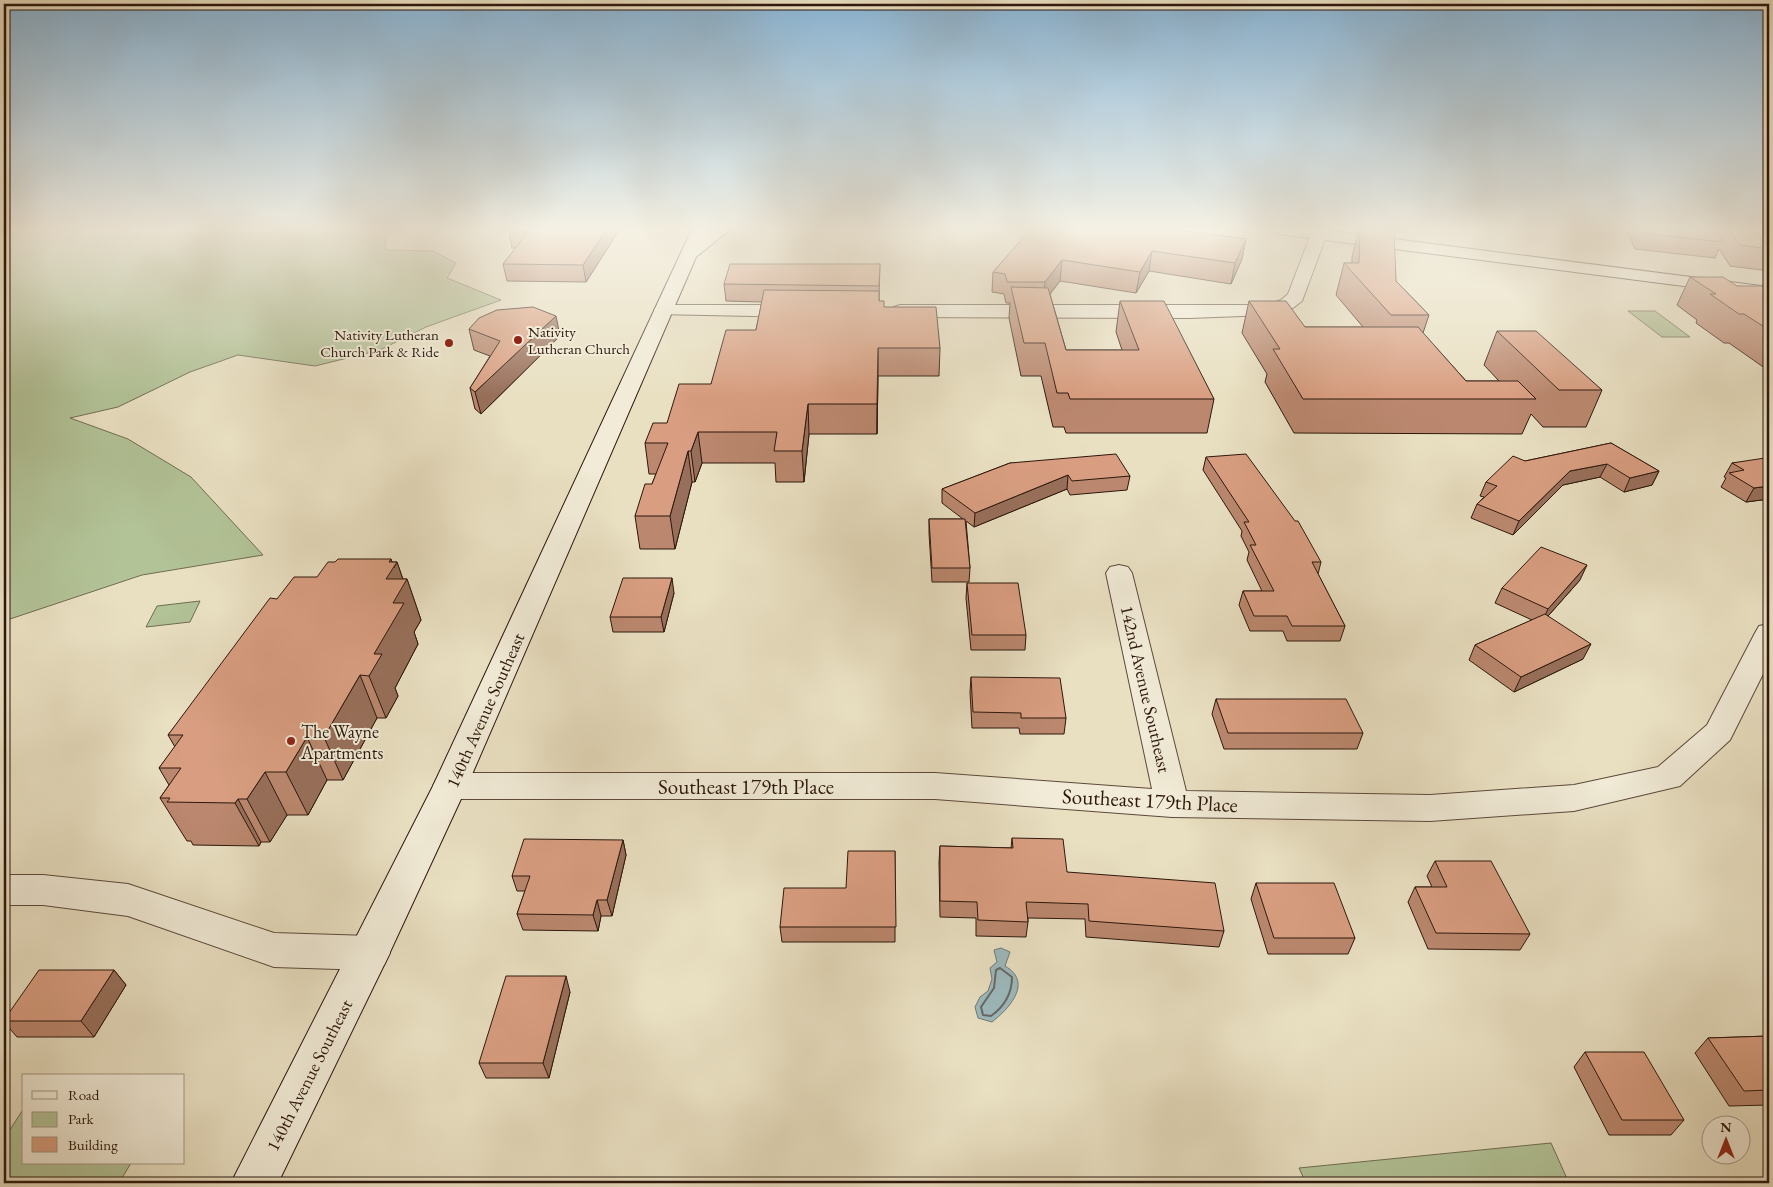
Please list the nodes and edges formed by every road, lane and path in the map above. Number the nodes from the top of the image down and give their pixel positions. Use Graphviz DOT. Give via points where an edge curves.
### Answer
graph roads {
  1 [pos="675,284"];
  2 [pos="1301,284"];
  3 [pos="1710,284"];
  4 [pos="1769,292"];
  5 [pos="663,310"];
  6 [pos="817,311"];
  7 [pos="884,311"];
  8 [pos="1119,573"];
  9 [pos="1769,633"];
  10 [pos="450,786"];
  11 [pos="1172,804"];
  12 [pos="4,890"];
  13 [pos="370,953"];
  14 [pos="254,1183"];
  1 -- 5 [label="street, 140th Avenue Southeast"];
  2 -- 7 [label="street" via="1292,302 1280,308 1256,311"];
  3 -- 4 [label="street"];
  5 -- 6 [label="street"];
  5 -- 10 [label="street, 140th Avenue Southeast"];
  8 -- 11 [label="street, 142nd Avenue Southeast"];
  9 -- 11 [label="street, Southeast 179th Place" via="1719,732 1668,777 1574,798 1430,808"];
  10 -- 11 [label="street, Southeast 179th Place" via="935,786"];
  10 -- 13 [label="street, 140th Avenue Southeast"];
  12 -- 13 [label="street" via="43,890 128,900 274,950"];
  13 -- 14 [label="street, 140th Avenue Southeast"];
}
